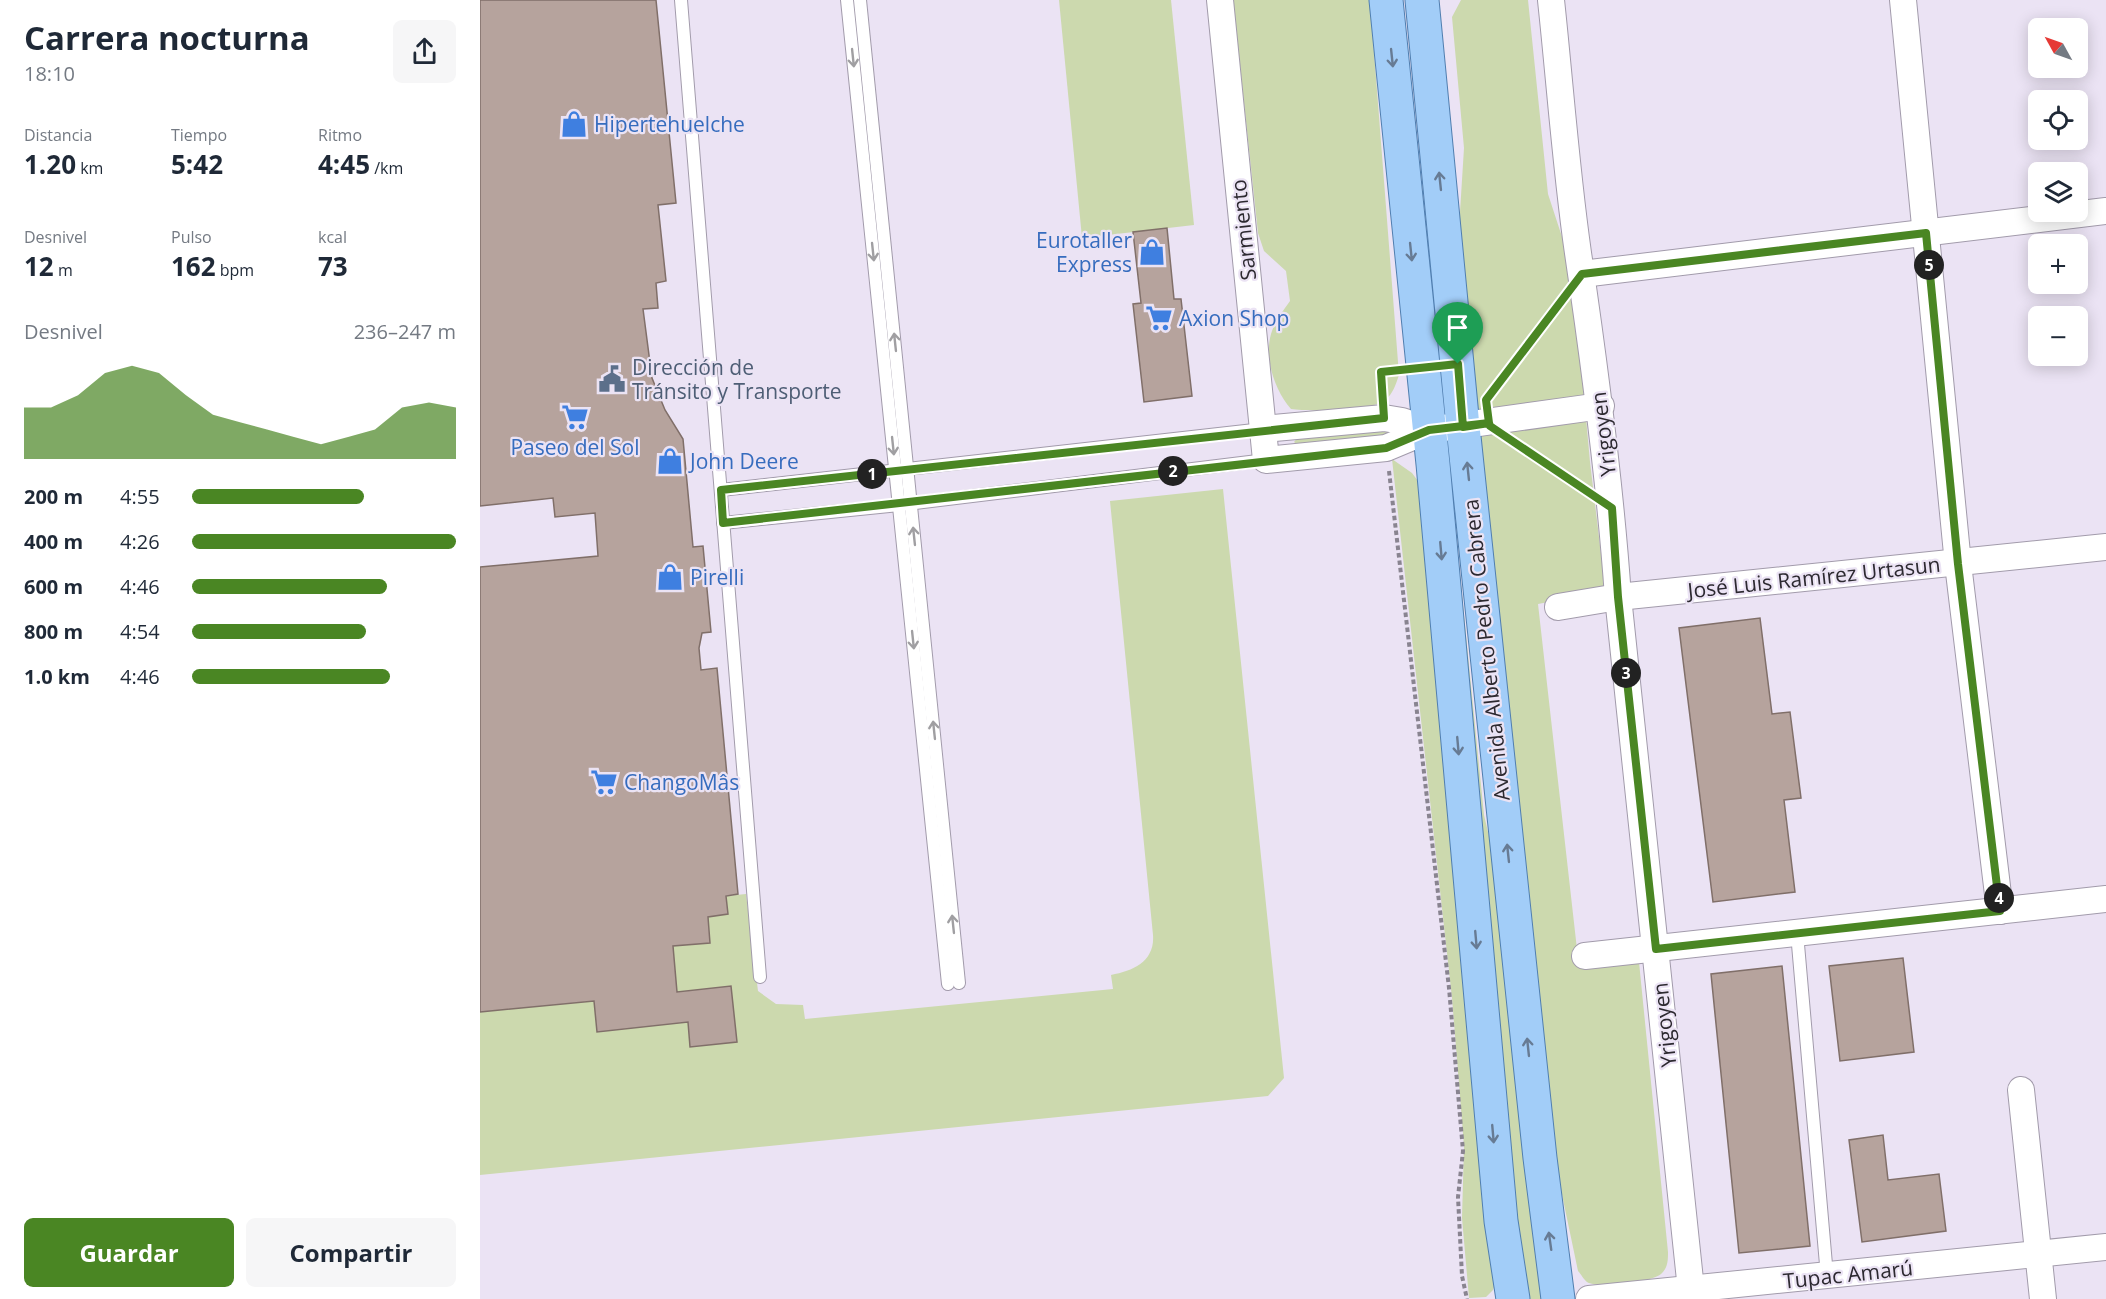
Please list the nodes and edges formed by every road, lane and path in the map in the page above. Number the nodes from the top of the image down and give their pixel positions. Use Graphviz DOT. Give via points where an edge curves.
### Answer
graph roads {
  1 [pos="681,0"];
  2 [pos="847,0"];
  3 [pos="860,0"];
  4 [pos="1220,0"];
  5 [pos="1386,0"];
  6 [pos="1422,0"];
  7 [pos="1551,0"];
  8 [pos="1903,0"];
  9 [pos="2106,212"];
  10 [pos="1926,233"];
  11 [pos="1582,274"];
  12 [pos="1423,368"];
  13 [pos="1601,406"];
  14 [pos="1384,418"];
  15 [pos="1476,425"];
  16 [pos="1263,429"];
  17 [pos="1429,430"];
  18 [pos="1386,448"];
  19 [pos="1266,460"];
  20 [pos="902,471"];
  21 [pos="721,490"];
  22 [pos="905,504"];
  23 [pos="1612,508"];
  24 [pos="723,523"];
  25 [pos="2106,547"];
  26 [pos="1958,564"];
  27 [pos="1618,597"];
  28 [pos="1558,607"];
  29 [pos="2106,899"];
  30 [pos="2000,911"];
  31 [pos="1797,933"];
  32 [pos="1656,949"];
  33 [pos="1585,956"];
  34 [pos="760,977"];
  35 [pos="954,983"];
  36 [pos="2020,1090"];
  37 [pos="2106,1247"];
  38 [pos="2039,1253"];
  39 [pos="1827,1276"];
  40 [pos="1692,1294"];
  41 [pos="1467,1299"];
  42 [pos="1513,1299"];
  43 [pos="1558,1299"];
  44 [pos="1589,1299"];
  45 [pos="2043,1299"];
  1 -- 21 [label="lane"];
  2 -- 20 [label="lane, one-way"];
  20 -- 3 [label="lane, one-way"];
  4 -- 16 [label="street, Sarmiento"];
  5 -- 12 [label="main road, Avenida Alberto Pedro Cabrera, one-way"];
  15 -- 6 [label="main road, Avenida Alberto Pedro Cabrera, one-way"];
  7 -- 11 [label="street, Yrigoyen"];
  8 -- 10 [label="street"];
  9 -- 10 [label="street"];
  10 -- 11 [label="street"];
  10 -- 26 [label="street"];
  11 -- 13 [label="street, Yrigoyen"];
  11 -- 15 [label="path" via="1486,400"];
  12 -- 14 [label="path" via="1381,372"];
  12 -- 17 [label="main road, Avenida Alberto Pedro Cabrera"];
  13 -- 15 [label="street"];
  13 -- 23 [label="street, Yrigoyen"];
  14 -- 16 [label="street"];
  14 -- 17 [label="street"];
  15 -- 17 [label="street"];
  15 -- 23 [label="path" via="1490,426"];
  43 -- 15 [label="main road, Avenida Alberto Pedro Cabrera, one-way" via="1545,1205"];
  16 -- 19 [label="street, Sarmiento"];
  16 -- 20 [label="lane"];
  17 -- 18 [label="street"];
  17 -- 42 [label="main road, Avenida Alberto Pedro Cabrera, one-way" via="1499,1201"];
  18 -- 19 [label="street"];
  18 -- 41 [label="path" via="1449,988 1462,1151 1458,1197 1462,1276"];
  19 -- 22 [label="lane"];
  20 -- 21 [label="lane"];
  20 -- 22 [label="lane"];
  21 -- 24 [label="lane"];
  22 -- 24 [label="lane"];
  22 -- 35 [label="lane"];
  23 -- 27 [label="street, Yrigoyen"];
  24 -- 34 [label="lane"];
  25 -- 26 [label="street, José Luis Ramírez Urtasun"];
  26 -- 27 [label="street, José Luis Ramírez Urtasun"];
  26 -- 30 [label="street"];
  27 -- 28 [label="street, José Luis Ramírez Urtasun"];
  27 -- 32 [label="street, Yrigoyen"];
  29 -- 30 [label="street"];
  30 -- 31 [label="street"];
  31 -- 32 [label="street"];
  31 -- 39 [label="lane"];
  32 -- 33 [label="street"];
  32 -- 40 [label="street, Yrigoyen"];
  36 -- 38 [label="street"];
  37 -- 38 [label="street, Tupac Amarú"];
  38 -- 39 [label="street, Tupac Amarú"];
  38 -- 45 [label="street"];
  39 -- 40 [label="street, Tupac Amarú"];
  40 -- 44 [label="street, Tupac Amarú"];
}
